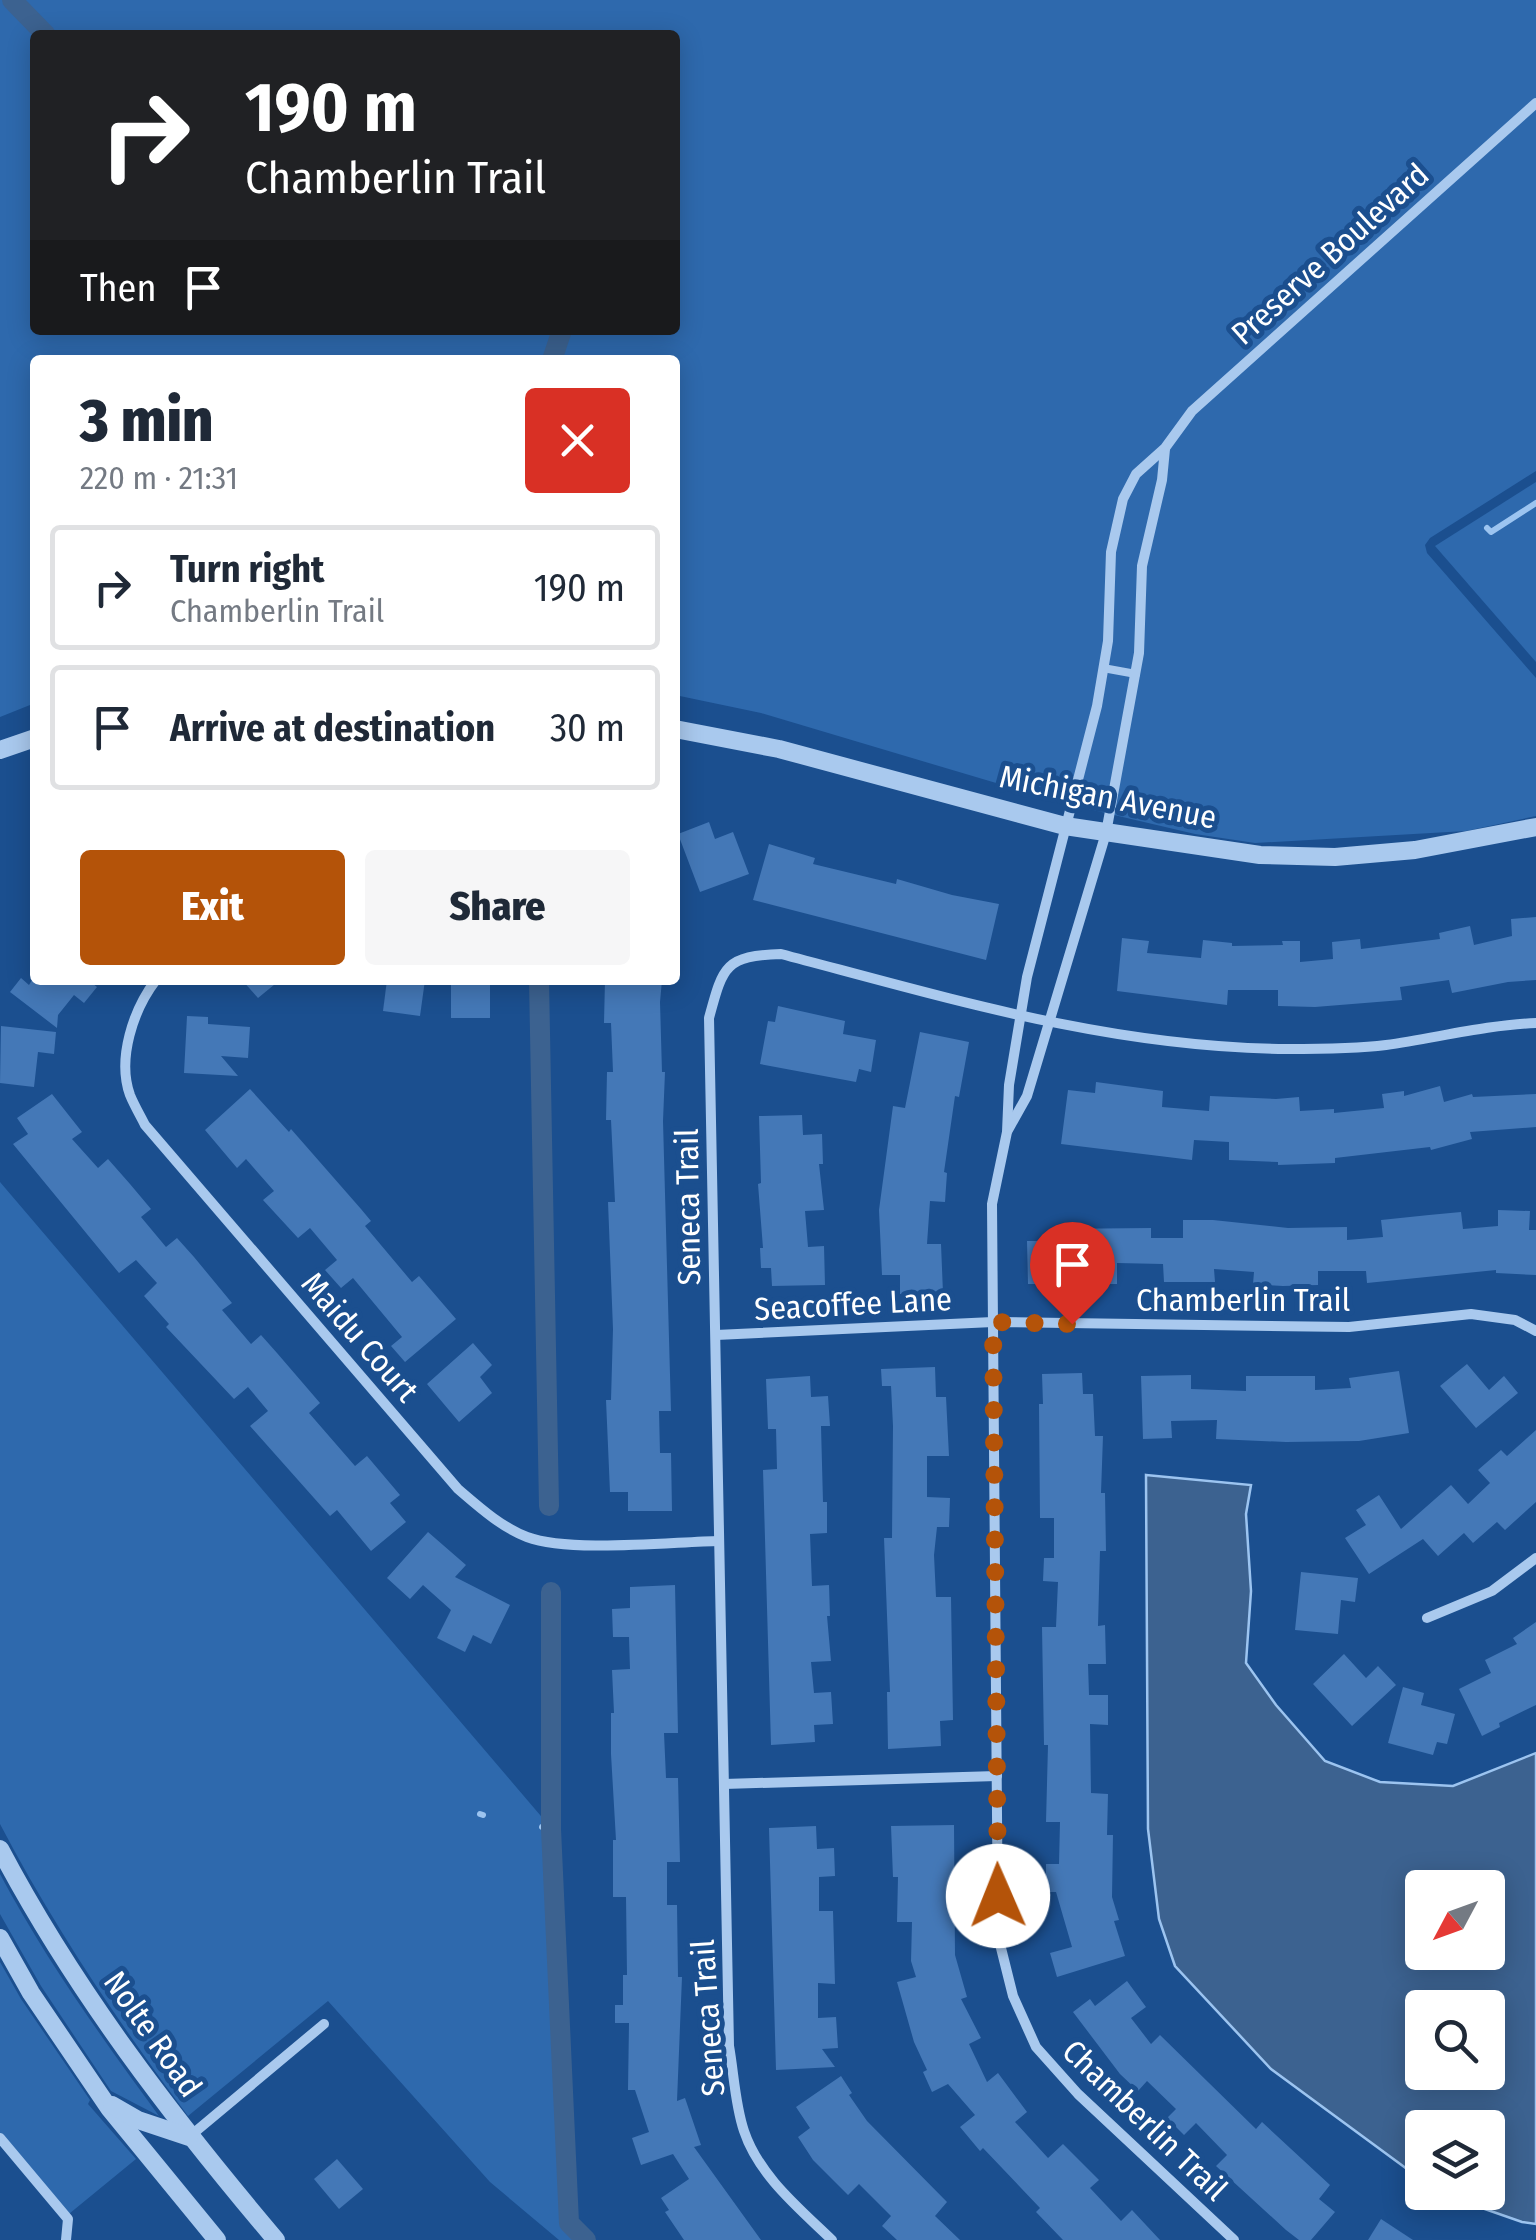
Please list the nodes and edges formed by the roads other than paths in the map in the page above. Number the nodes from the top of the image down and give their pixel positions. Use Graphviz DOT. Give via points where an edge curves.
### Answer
graph roads {
  1 [pos="1536,103"];
  2 [pos="1165,448"];
  3 [pos="1103,668"];
  4 [pos="1136,674"];
  5 [pos="680,730"];
  6 [pos="30,740"];
  7 [pos="0,750"];
  8 [pos="1065,826"];
  9 [pos="1536,826"];
  10 [pos="1106,832"];
  11 [pos="152,985"];
  12 [pos="1021,1018"];
  13 [pos="1536,1023"];
  14 [pos="1048,1024"];
  15 [pos="1007,1132"];
  16 [pos="993,1322"];
  17 [pos="1536,1331"];
  18 [pos="716,1335"];
  19 [pos="720,1541"];
  20 [pos="1536,1558"];
  21 [pos="1427,1618"];
  22 [pos="997,1776"];
  23 [pos="724,1784"];
  24 [pos="0,1848"];
  25 [pos="0,1938"];
  26 [pos="324,2024"];
  27 [pos="103,2099"];
  28 [pos="189,2137"];
  29 [pos="0,2138"];
  30 [pos="66,2240"];
  31 [pos="218,2240"];
  32 [pos="276,2240"];
  33 [pos="832,2240"];
  34 [pos="1234,2240"];
  1 -- 2 [label="street, Preserve Boulevard" via="1192,411"];
  2 -- 3 [label="street, Preserve Boulevard" via="1136,474 1123,499 1111,552"];
  2 -- 4 [label="street, Preserve Boulevard" via="1142,566"];
  3 -- 4 [label="lane"];
  3 -- 8 [label="street, Preserve Boulevard"];
  4 -- 10 [label="street, Preserve Boulevard"];
  5 -- 8 [label="street, Michigan Avenue"];
  6 -- 7 [label="street"];
  8 -- 10 [label="street, Michigan Avenue"];
  8 -- 12 [label="street, Preserve Boulevard"];
  9 -- 10 [label="street, Michigan Avenue" via="1415,850 1335,857 1260,854"];
  10 -- 14 [label="street, Preserve Boulevard"];
  11 -- 19 [label="street, Maidu Court" via="130,1032 126,1064 129,1093 145,1125 458,1489 490,1517 553,1544"];
  12 -- 14 [label="street, Seneca Trail"];
  12 -- 15 [label="street, Preserve Boulevard"];
  12 -- 18 [label="street, Seneca Trail" via="780,954 747,955 730,965 709,1018"];
  13 -- 14 [label="street, Seneca Trail" via="1380,1046 1286,1048 1185,1044"];
  14 -- 15 [label="street, Preserve Boulevard" via="1028,1096"];
  15 -- 16 [label="street" via="992,1204"];
  16 -- 17 [label="street, Chamberlin Trail" via="1350,1327 1471,1314 1516,1320"];
  16 -- 18 [label="street, Seacoffee Lane"];
  16 -- 22 [label="street, Chamberlin Trail"];
  18 -- 19 [label="street, Seneca Trail"];
  19 -- 23 [label="street, Seneca Trail"];
  20 -- 21 [label="street" via="1492,1591"];
  22 -- 23 [label="street"];
  22 -- 34 [label="street, Chamberlin Trail" via="998,1936 1013,1996 1036,2047"];
  23 -- 33 [label="street, Seneca Trail" via="729,2046 744,2132 786,2196"];
  24 -- 28 [label="street, Nolte Road" via="102,2018"];
  25 -- 27 [label="street"];
  26 -- 28 [label="street"];
  27 -- 28 [label="street" via="138,2120"];
  27 -- 31 [label="street"];
  28 -- 32 [label="street, Nolte Road"];
  29 -- 30 [label="street" via="68,2219"];
}
